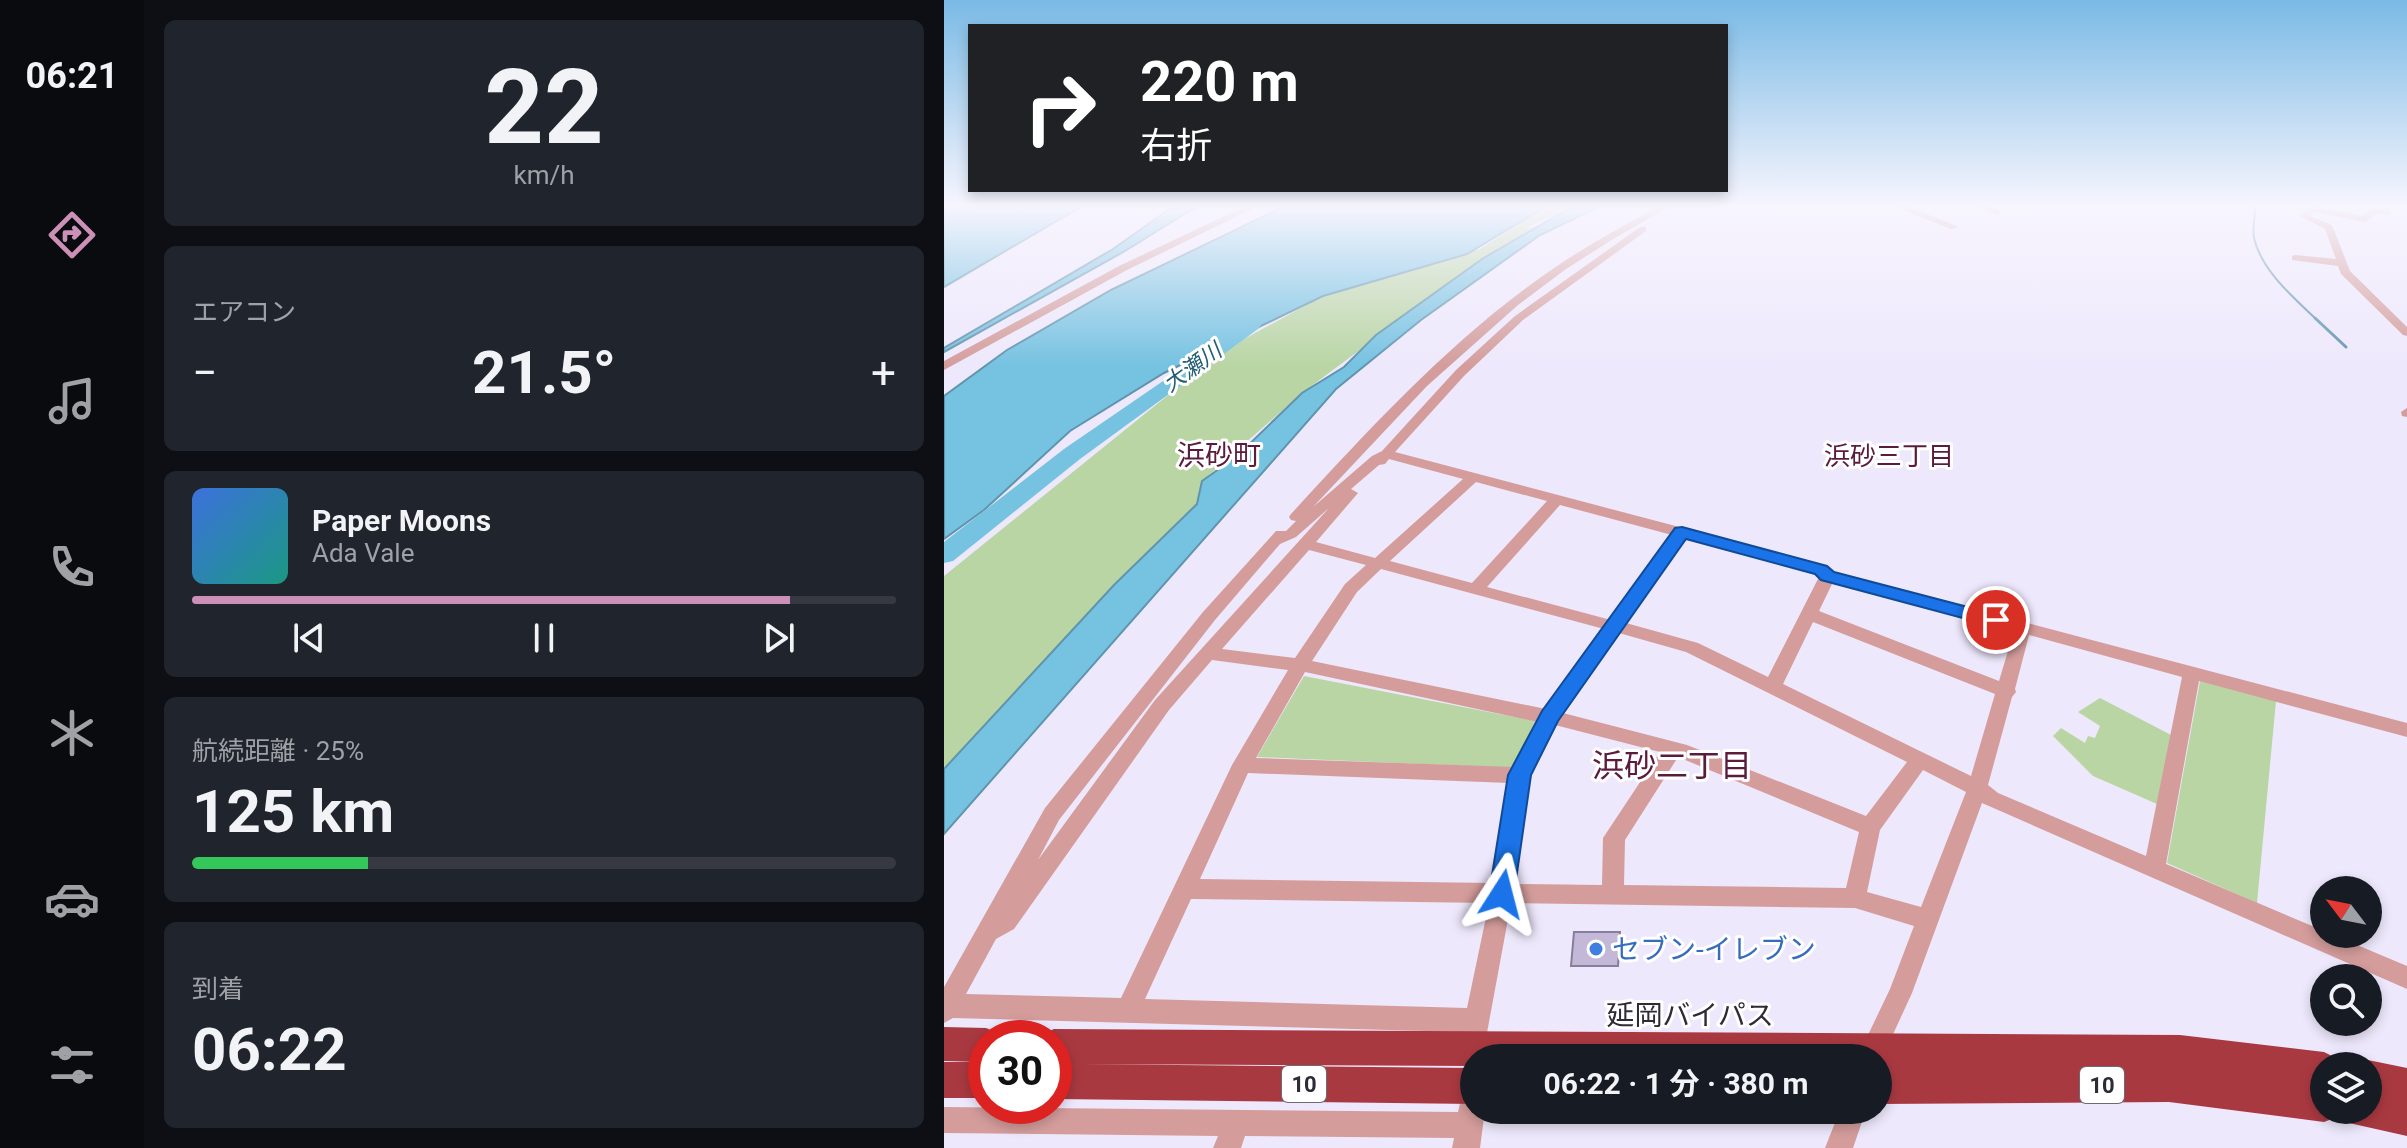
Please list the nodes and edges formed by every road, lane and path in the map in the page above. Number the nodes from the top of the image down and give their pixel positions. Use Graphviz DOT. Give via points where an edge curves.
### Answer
graph roads {
  1 [pos="1143,259"];
  2 [pos="1576,259"];
  3 [pos="1599,259"];
  4 [pos="2300,259"];
  5 [pos="2340,259"];
  6 [pos="2341,263"];
  7 [pos="1504,310"];
  8 [pos="2407,333"];
  9 [pos="1475,360"];
  10 [pos="944,366"];
  11 [pos="1386,454"];
  12 [pos="1473,477"];
  13 [pos="1557,499"];
  14 [pos="1682,532"];
  15 [pos="1275,541"];
  16 [pos="1305,544"];
  17 [pos="1381,562"];
  18 [pos="1828,576"];
  19 [pos="1477,588"];
  20 [pos="1809,614"];
  21 [pos="1614,624"];
  22 [pos="2023,628"];
  23 [pos="1207,653"];
  24 [pos="1300,665"];
  25 [pos="2192,672"];
  26 [pos="1772,687"];
  27 [pos="2007,692"];
  28 [pos="1550,717"];
  29 [pos="2407,730"];
  30 [pos="1673,749"];
  31 [pos="1920,760"];
  32 [pos="1242,765"];
  33 [pos="1520,775"];
  34 [pos="1977,788"];
  35 [pos="1870,827"];
  36 [pos="2154,868"];
  37 [pos="1182,889"];
  38 [pos="1502,894"];
  39 [pos="1613,896"];
  40 [pos="1855,898"];
  41 [pos="1927,919"];
  42 [pos="989,931"];
  43 [pos="2407,978"];
  44 [pos="946,1008"];
  45 [pos="1127,1012"];
  46 [pos="1473,1035"];
  47 [pos="944,1044"];
  48 [pos="1593,1044"];
  49 [pos="1881,1044"];
  50 [pos="968,1045"];
  51 [pos="1072,1047"];
  52 [pos="1892,1064"];
  53 [pos="1892,1066"];
  54 [pos="2310,1068"];
  55 [pos="944,1080"];
  56 [pos="968,1080"];
  57 [pos="1072,1081"];
  58 [pos="2382,1081"];
  59 [pos="1460,1086"];
  60 [pos="2407,1086"];
  61 [pos="2310,1102"];
  62 [pos="2382,1114"];
  63 [pos="2407,1118"];
  64 [pos="944,1120"];
  65 [pos="1848,1124"];
  66 [pos="1232,1136"];
  67 [pos="1468,1137"];
  68 [pos="1839,1148"];
  1 -- 10 [label="street"];
  2 -- 7 [label="street"];
  3 -- 9 [label="street" via="1519,318"];
  4 -- 6 [label="street"];
  5 -- 6 [label="street"];
  6 -- 8 [label="street"];
  7 -- 9 [label="street"];
  7 -- 15 [label="street" via="1416,389"];
  9 -- 11 [label="street"];
  11 -- 12 [label="street"];
  11 -- 15 [label="street" via="1291,534"];
  11 -- 16 [label="street"];
  12 -- 13 [label="street"];
  12 -- 17 [label="street"];
  13 -- 14 [label="street"];
  13 -- 19 [label="street"];
  14 -- 18 [label="street"];
  14 -- 21 [label="street"];
  15 -- 42 [label="street" via="1052,814"];
  16 -- 17 [label="street"];
  16 -- 23 [label="street"];
  17 -- 19 [label="street"];
  17 -- 24 [label="street" via="1351,588"];
  18 -- 20 [label="street"];
  18 -- 22 [label="street"];
  19 -- 21 [label="street"];
  20 -- 26 [label="street"];
  20 -- 27 [label="street"];
  21 -- 26 [label="street" via="1692,647"];
  21 -- 28 [label="street"];
  22 -- 25 [label="street"];
  22 -- 27 [label="street"];
  23 -- 24 [label="street"];
  23 -- 42 [label="street" via="1116,766 1006,922"];
  24 -- 28 [label="street"];
  24 -- 32 [label="street"];
  25 -- 29 [label="street"];
  25 -- 36 [label="street"];
  26 -- 31 [label="street"];
  27 -- 34 [label="street"];
  28 -- 30 [label="street"];
  28 -- 33 [label="street"];
  30 -- 35 [label="street"];
  30 -- 39 [label="street" via="1614,838"];
  31 -- 34 [label="street"];
  31 -- 35 [label="street"];
  32 -- 33 [label="street"];
  32 -- 37 [label="street"];
  33 -- 38 [label="street"];
  34 -- 36 [label="street" via="1991,799"];
  34 -- 41 [label="street"];
  35 -- 40 [label="street"];
  36 -- 43 [label="street"];
  37 -- 38 [label="street"];
  37 -- 45 [label="street"];
  38 -- 39 [label="street"];
  38 -- 46 [label="street"];
  39 -- 40 [label="street"];
  40 -- 41 [label="street"];
  41 -- 49 [label="street"];
  42 -- 44 [label="street"];
  44 -- 45 [label="street"];
  45 -- 46 [label="street"];
  46 -- 48 [label="highway, 延岡バイパス / 10"];
  46 -- 51 [label="highway, 延岡バイパス / 10" via="1151,1049"];
  47 -- 50 [label="highway"];
  52 -- 54 [label="highway, 延岡バイパス / 10" via="2180,1052"];
  53 -- 61 [label="highway, 延岡バイパス / 10" via="2169,1084"];
  55 -- 56 [label="highway"];
  57 -- 59 [label="highway, 10"];
  58 -- 60 [label="highway"];
  62 -- 63 [label="highway"];
  64 -- 66 [label="street"];
  65 -- 68 [label="street"];
  66 -- 67 [label="street"];
}
